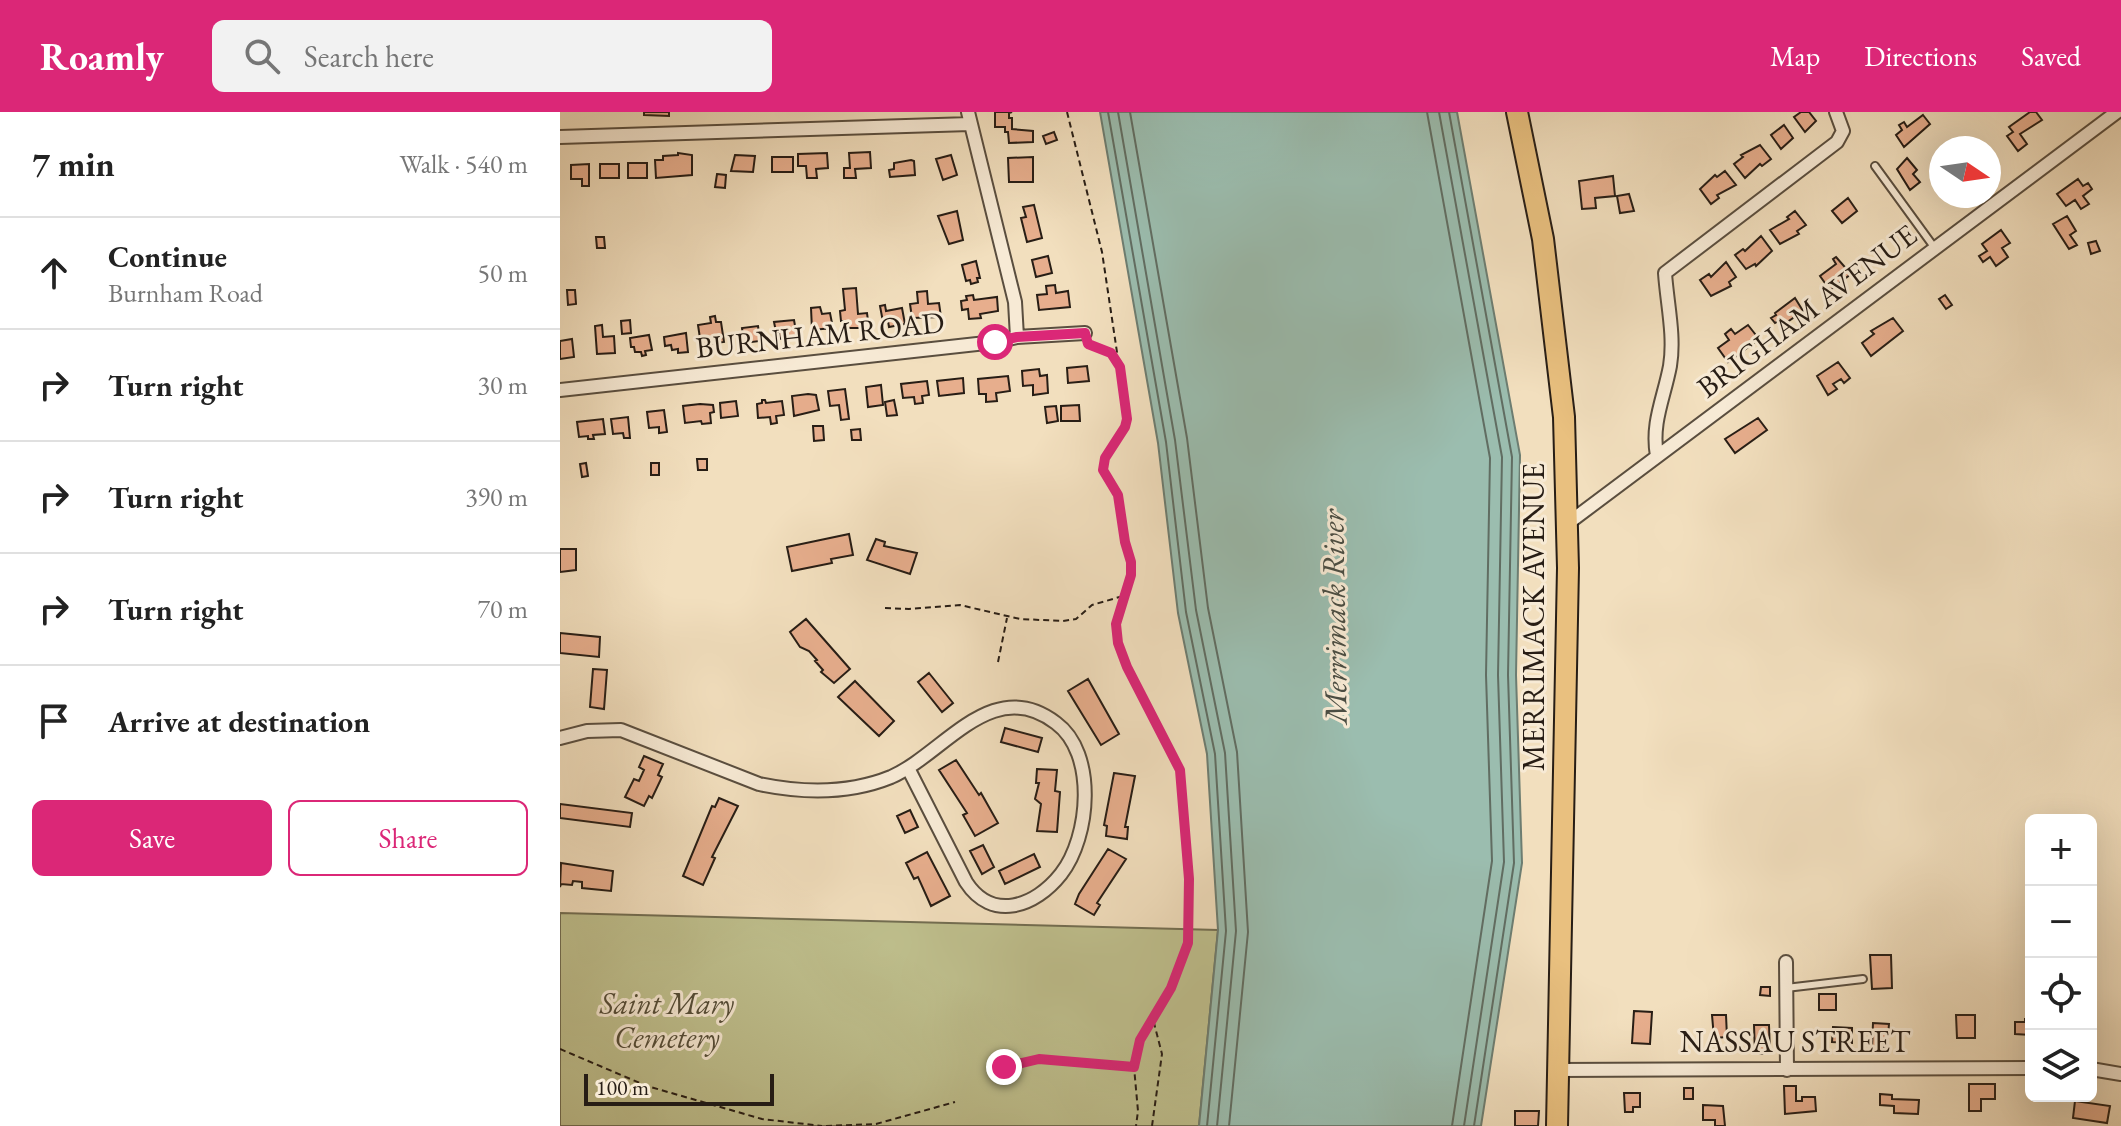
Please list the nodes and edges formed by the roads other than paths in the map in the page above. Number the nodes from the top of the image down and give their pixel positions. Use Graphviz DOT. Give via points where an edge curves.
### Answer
graph roads {
  1 [pos="1517,112"];
  2 [pos="1836,112"];
  3 [pos="2117,112"];
  4 [pos="969,118"];
  5 [pos="560,137"];
  6 [pos="1875,166"];
  7 [pos="1934,247"];
  8 [pos="1085,333"];
  9 [pos="1017,337"];
  10 [pos="560,390"];
  11 [pos="1657,456"];
  12 [pos="1567,524"];
  13 [pos="560,738"];
  14 [pos="908,768"];
  15 [pos="1786,962"];
  16 [pos="1863,979"];
  17 [pos="1786,988"];
  18 [pos="2025,1068"];
  19 [pos="1558,1070"];
  20 [pos="1787,1070"];
  21 [pos="2097,1070"];
  22 [pos="2121,1074"];
  23 [pos="1557,1126"];
  1 -- 12 [label="main road, MERRIMACK AVENUE" via="1552,304 1564,417"];
  2 -- 11 [label="street" via="1843,134 1834,146 1665,273 1671,347 1654,424"];
  3 -- 7 [label="street, BRIGHAM AVENUE"];
  4 -- 5 [label="street"];
  4 -- 9 [label="street" via="1015,302"];
  6 -- 7 [label="lane"];
  7 -- 11 [label="street, BRIGHAM AVENUE"];
  8 -- 9 [label="street, BURNHAM ROAD"];
  9 -- 10 [label="street, BURNHAM ROAD"];
  11 -- 12 [label="street, BRIGHAM AVENUE"];
  12 -- 19 [label="main road, MERRIMACK AVENUE"];
  13 -- 14 [label="street" via="621,730 737,777 795,790 850,787"];
  14 -- 14 [label="street" via="984,713 1017,708 1056,722 1074,743 1083,772 1080,832 1062,873 1013,907 985,903 966,882"];
  15 -- 17 [label="street"];
  16 -- 17 [label="lane"];
  17 -- 20 [label="street"];
  18 -- 20 [label="street, NASSAU STREET"];
  19 -- 20 [label="street, NASSAU STREET"];
  19 -- 23 [label="main road, MERRIMACK AVENUE"];
  21 -- 22 [label="street"];
}
